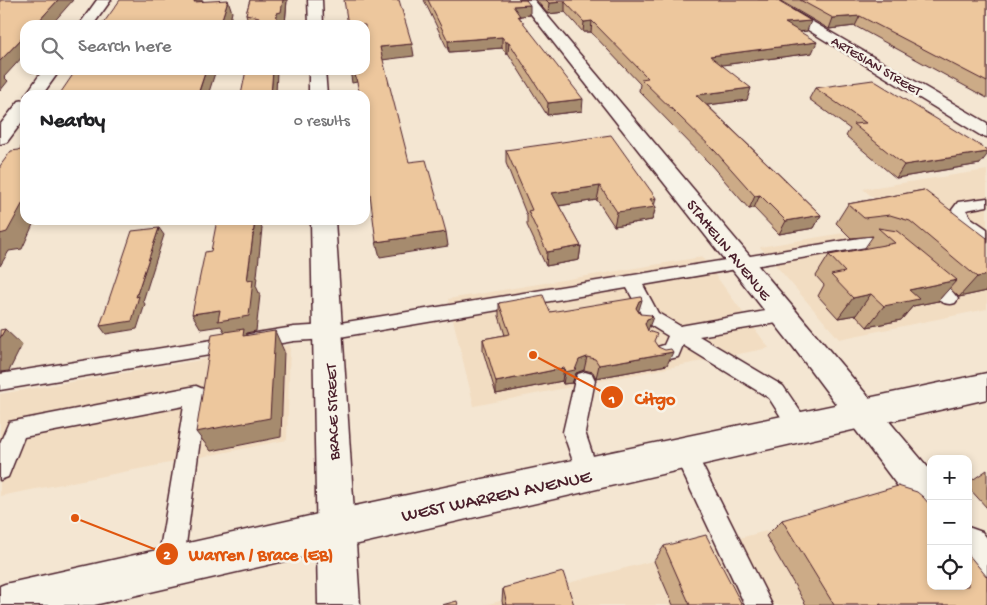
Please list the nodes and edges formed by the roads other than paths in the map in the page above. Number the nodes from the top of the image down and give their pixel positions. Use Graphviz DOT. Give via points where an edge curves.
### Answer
graph roads {
  1 [pos="104,0"];
  2 [pos="315,0"];
  3 [pos="527,0"];
  4 [pos="766,0"];
  5 [pos="90,20"];
  6 [pos="316,20"];
  7 [pos="48,75"];
  8 [pos="317,75"];
  9 [pos="37,90"];
  10 [pos="318,90"];
  11 [pos="20,112"];
  12 [pos="987,131"];
  13 [pos="0,138"];
  14 [pos="987,202"];
  15 [pos="323,225"];
  16 [pos="987,237"];
  17 [pos="742,263"];
  18 [pos="632,281"];
  19 [pos="948,300"];
  20 [pos="784,315"];
  21 [pos="328,332"];
  22 [pos="678,333"];
  23 [pos="657,346"];
  24 [pos="585,380"];
  25 [pos="0,382"];
  26 [pos="987,386"];
  27 [pos="862,413"];
  28 [pos="800,427"];
  29 [pos="684,452"];
  30 [pos="0,469"];
  31 [pos="588,474"];
  32 [pos="927,495"];
  33 [pos="336,529"];
  34 [pos="972,551"];
  35 [pos="170,567"];
  36 [pos="987,570"];
  37 [pos="5,605"];
  38 [pos="338,605"];
  39 [pos="759,605"];
  1 -- 5 [label="street"];
  2 -- 6 [label="street"];
  3 -- 17 [label="street, STAHELIN AVENUE"];
  4 -- 12 [label="street, ARTESIAN STREET"];
  7 -- 9 [label="street"];
  8 -- 10 [label="street"];
  11 -- 13 [label="street"];
  14 -- 16 [label="lane" via="963,205 959,210 966,221"];
  15 -- 21 [label="street, BRACE STREET"];
  17 -- 18 [label="lane"];
  17 -- 19 [label="lane" via="877,242 889,246"];
  17 -- 20 [label="street, STAHELIN AVENUE"];
  18 -- 21 [label="lane"];
  18 -- 22 [label="lane" via="648,319"];
  20 -- 22 [label="lane"];
  20 -- 27 [label="street, STAHELIN AVENUE"];
  21 -- 25 [label="lane" via="294,334"];
  21 -- 33 [label="street, BRACE STREET"];
  22 -- 23 [label="lane" via="671,352"];
  22 -- 28 [label="lane" via="776,392"];
  24 -- 31 [label="lane" via="574,432"];
  26 -- 27 [label="street, WEST WARREN AVENUE"];
  27 -- 28 [label="street, WEST WARREN AVENUE"];
  27 -- 32 [label="street, STAHELIN AVENUE"];
  28 -- 29 [label="street, WEST WARREN AVENUE"];
  29 -- 31 [label="street, WEST WARREN AVENUE"];
  29 -- 39 [label="lane"];
  30 -- 35 [label="lane" via="17,429 196,396"];
  31 -- 33 [label="street, WEST WARREN AVENUE"];
  33 -- 35 [label="street, WEST WARREN AVENUE"];
  33 -- 38 [label="street, BRACE STREET"];
  34 -- 36 [label="street"];
  35 -- 37 [label="street, WEST WARREN AVENUE"];
}
